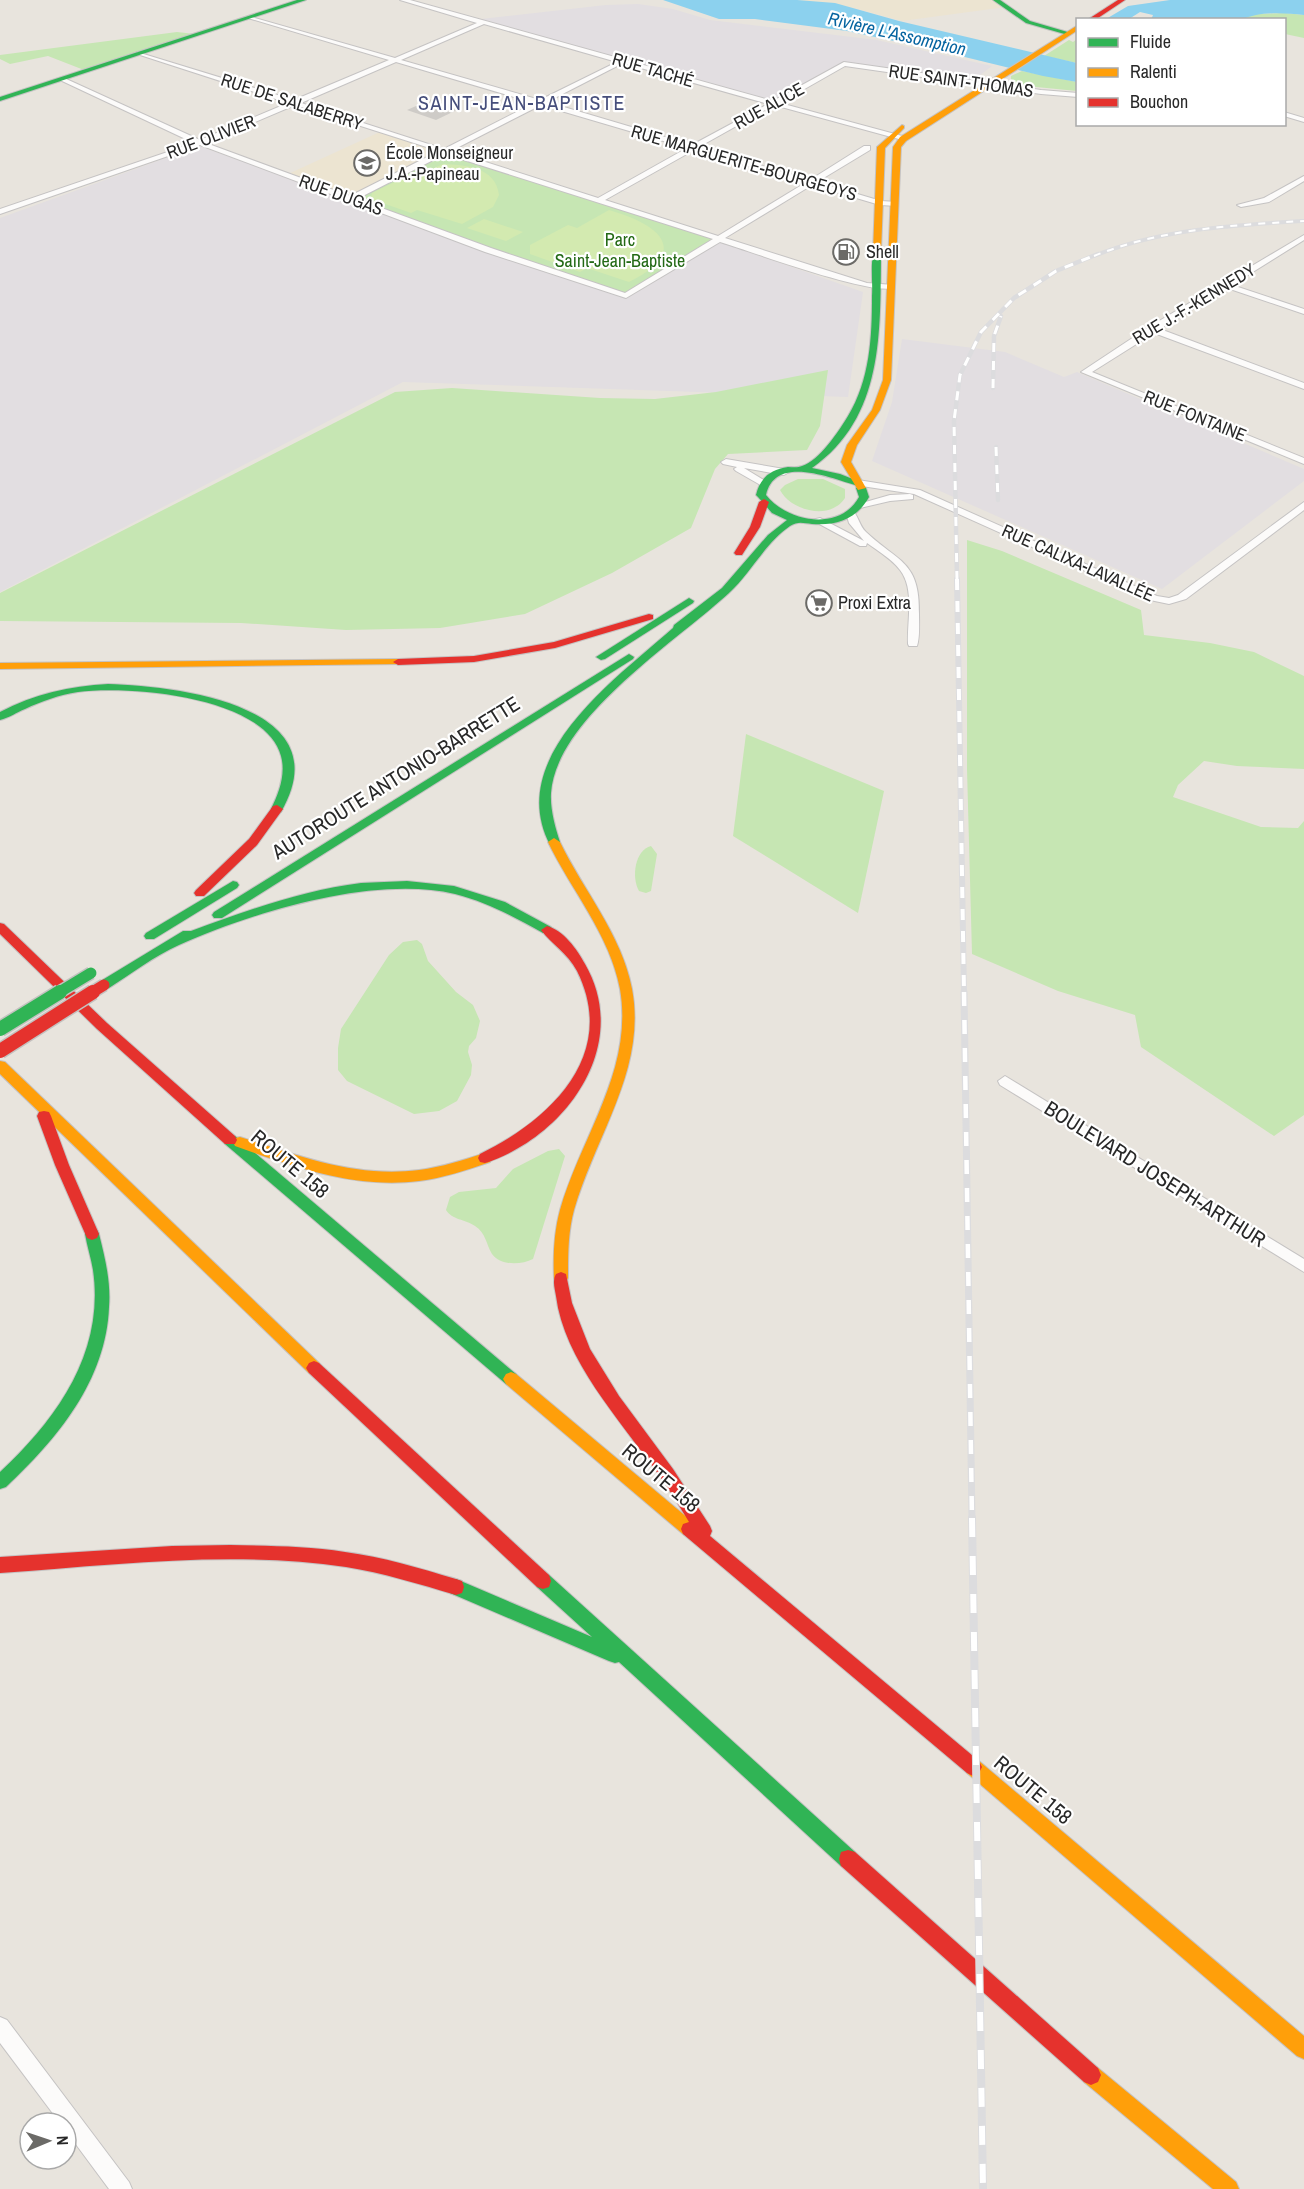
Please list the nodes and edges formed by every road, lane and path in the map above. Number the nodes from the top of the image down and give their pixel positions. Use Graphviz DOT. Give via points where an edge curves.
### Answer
graph roads {
  1 [pos="303,0"];
  2 [pos="403,0"];
  3 [pos="999,0"];
  4 [pos="1122,0"];
  5 [pos="250,17"];
  6 [pos="1093,18"];
  7 [pos="484,22"];
  8 [pos="1069,32"];
  9 [pos="139,53"];
  10 [pos="395,60"];
  11 [pos="623,61"];
  12 [pos="844,64"];
  13 [pos="1001,72"];
  14 [pos="62,79"];
  15 [pos="972,82"];
  16 [pos="990,85"];
  17 [pos="1076,95"];
  18 [pos="0,99"];
  19 [pos="295,103"];
  20 [pos="540,103"];
  21 [pos="774,104"];
  22 [pos="1286,115"];
  23 [pos="1304,120"];
  24 [pos="896,138"];
  25 [pos="200,143"];
  26 [pos="694,148"];
  27 [pos="867,148"];
  28 [pos="445,151"];
  29 [pos="1304,178"];
  30 [pos="812,183"];
  31 [pos="350,198"];
  32 [pos="599,200"];
  33 [pos="887,203"];
  34 [pos="1241,205"];
  35 [pos="0,213"];
  36 [pos="1304,237"];
  37 [pos="720,239"];
  38 [pos="1225,285"];
  39 [pos="884,287"];
  40 [pos="1304,312"];
  41 [pos="1152,329"];
  42 [pos="1085,372"];
  43 [pos="1304,387"];
  44 [pos="1304,461"];
  45 [pos="802,470"];
  46 [pos="784,472"];
  47 [pos="858,483"];
  48 [pos="764,484"];
  49 [pos="933,500"];
  50 [pos="765,502"];
  51 [pos="1304,505"];
  52 [pos="856,509"];
  53 [pos="795,519"];
  54 [pos="817,520"];
  55 [pos="729,564"];
  56 [pos="699,593"];
  57 [pos="912,597"];
  58 [pos="680,607"];
  59 [pos="692,617"];
  60 [pos="913,644"];
  61 [pos="588,665"];
  62 [pos="0,666"];
  63 [pos="0,717"];
  64 [pos="244,878"];
  65 [pos="168,925"];
  66 [pos="0,927"];
  67 [pos="139,943"];
  68 [pos="172,943"];
  69 [pos="96,970"];
  70 [pos="0,1029"];
  71 [pos="0,1051"];
  72 [pos="0,1066"];
  73 [pos="1005,1081"];
  74 [pos="39,1105"];
  75 [pos="227,1138"];
  76 [pos="1304,1266"];
  77 [pos="0,1482"];
  78 [pos="719,1554"];
  79 [pos="0,1565"];
  80 [pos="632,1662"];
  81 [pos="0,2027"];
  82 [pos="1304,2049"];
  83 [pos="122,2189"];
  84 [pos="1228,2189"];
  1 -- 5 [label="main road"];
  2 -- 7 [label="street, RUE TACHÉ"];
  3 -- 8 [label="main road" via="1028,22"];
  4 -- 6 [label="main road"];
  5 -- 9 [label="main road"];
  5 -- 10 [label="street, RUE MARGUERITE-BOURGEOYS"];
  7 -- 10 [label="street, RUE OLIVIER"];
  7 -- 11 [label="street, RUE TACHÉ"];
  8 -- 13 [label="main road"];
  9 -- 14 [label="main road"];
  9 -- 19 [label="street, RUE DE SALABERRY"];
  10 -- 19 [label="street, RUE OLIVIER"];
  10 -- 20 [label="street, RUE MARGUERITE-BOURGEOYS"];
  11 -- 20 [label="street"];
  11 -- 21 [label="street, RUE TACHÉ"];
  12 -- 15 [label="street, RUE SAINT-THOMAS"];
  12 -- 21 [label="street, RUE ALICE"];
  13 -- 15 [label="main road"];
  13 -- 16 [label="main road"];
  14 -- 18 [label="main road"];
  14 -- 25 [label="street, RUE DUGAS"];
  15 -- 16 [label="street, RUE SAINT-THOMAS"];
  15 -- 24 [label="main road"];
  16 -- 17 [label="street, RUE SAINT-THOMAS"];
  16 -- 24 [label="main road"];
  19 -- 25 [label="street, RUE OLIVIER"];
  19 -- 28 [label="street, RUE DE SALABERRY"];
  20 -- 26 [label="street, RUE MARGUERITE-BOURGEOYS"];
  20 -- 28 [label="street"];
  21 -- 24 [label="street, RUE TACHÉ"];
  21 -- 26 [label="street, RUE ALICE"];
  22 -- 23 [label="street"];
  24 -- 33 [label="main road" via="882,147"];
  25 -- 31 [label="street, RUE DUGAS"];
  25 -- 35 [label="street, RUE OLIVIER"];
  26 -- 30 [label="street, RUE MARGUERITE-BOURGEOYS"];
  26 -- 32 [label="street, RUE ALICE"];
  27 -- 30 [label="street"];
  28 -- 31 [label="street"];
  28 -- 32 [label="street, RUE DE SALABERRY"];
  29 -- 34 [label="street" via="1266,200"];
  30 -- 33 [label="street, RUE MARGUERITE-BOURGEOYS"];
  30 -- 37 [label="street"];
  31 -- 37 [label="street, RUE DUGAS" via="626,296"];
  32 -- 37 [label="street, RUE DE SALABERRY"];
  33 -- 39 [label="main road"];
  36 -- 38 [label="street, RUE J.-F.-KENNEDY"];
  37 -- 39 [label="street, RUE DE SALABERRY"];
  38 -- 40 [label="street"];
  38 -- 41 [label="street, RUE J.-F.-KENNEDY"];
  39 -- 45 [label="main road" via="866,396 825,456"];
  39 -- 47 [label="main road" via="888,365 885,387 873,417 847,458 847,468"];
  41 -- 42 [label="street, RUE J.-F.-KENNEDY"];
  41 -- 43 [label="street"];
  42 -- 44 [label="street, RUE FONTAINE"];
  45 -- 46 [label="main road"];
  45 -- 47 [label="main road" via="826,472"];
  46 -- 48 [label="main road"];
  46 -- 48 [label="street" via="726,462"];
  47 -- 49 [label="street, RUE CALIXA-LAVALLÉE" via="906,489"];
  47 -- 52 [label="main road" via="864,494"];
  48 -- 50 [label="main road" via="761,495"];
  49 -- 51 [label="street, RUE CALIXA-LAVALLÉE" via="1166,601 1182,597"];
  49 -- 52 [label="street, RUE CALIXA-LAVALLÉE" via="900,497"];
  50 -- 53 [label="main road"];
  50 -- 55 [label="main road" via="751,535"];
  52 -- 54 [label="main road" via="833,519"];
  52 -- 57 [label="street" via="853,523 858,531 904,568 911,581"];
  53 -- 54 [label="main road"];
  53 -- 59 [label="main road, AUTOROUTE ANTONIO-BARRETTE" via="776,528 740,576"];
  54 -- 57 [label="street" via="880,555"];
  56 -- 58 [label="main road"];
  57 -- 60 [label="street"];
  58 -- 61 [label="main road"];
  58 -- 62 [label="main road" via="555,645 474,658"];
  59 -- 68 [label="main road, AUTOROUTE ANTONIO-BARRETTE"];
  59 -- 78 [label="main road" via="571,730 550,768 544,803 554,843 620,971 629,1010 623,1076 564,1223 559,1257 565,1304 581,1347 602,1385 663,1467"];
  63 -- 65 [label="main road" via="59,693 99,687 143,688 185,693 220,703 258,720 278,737 289,763 288,781 278,808 256,838"];
  64 -- 65 [label="main road"];
  65 -- 67 [label="main road"];
  66 -- 75 [label="main road, ROUTE 158" via="102,1026"];
  68 -- 71 [label="main road, AUTOROUTE ANTONIO-BARRETTE, bridge"];
  68 -- 75 [label="main road" via="316,893 364,885 428,885 486,897 538,922 572,953 592,991 594,1043 575,1087 537,1127 480,1160 416,1176 364,1177 312,1168"];
  69 -- 70 [label="main road, bridge"];
  72 -- 74 [label="main road"];
  73 -- 76 [label="street, BOULEVARD JOSEPH-ARTHUR"];
  74 -- 77 [label="main road" via="94,1241 103,1309 92,1362 71,1406 36,1451"];
  74 -- 80 [label="main road" via="309,1365"];
  75 -- 78 [label="main road, ROUTE 158"];
  78 -- 82 [label="main road, ROUTE 158"];
  79 -- 80 [label="main road" via="226,1554 342,1559 396,1569 464,1590"];
  80 -- 84 [label="main road" via="1012,2006"];
  81 -- 83 [label="street"];
}
